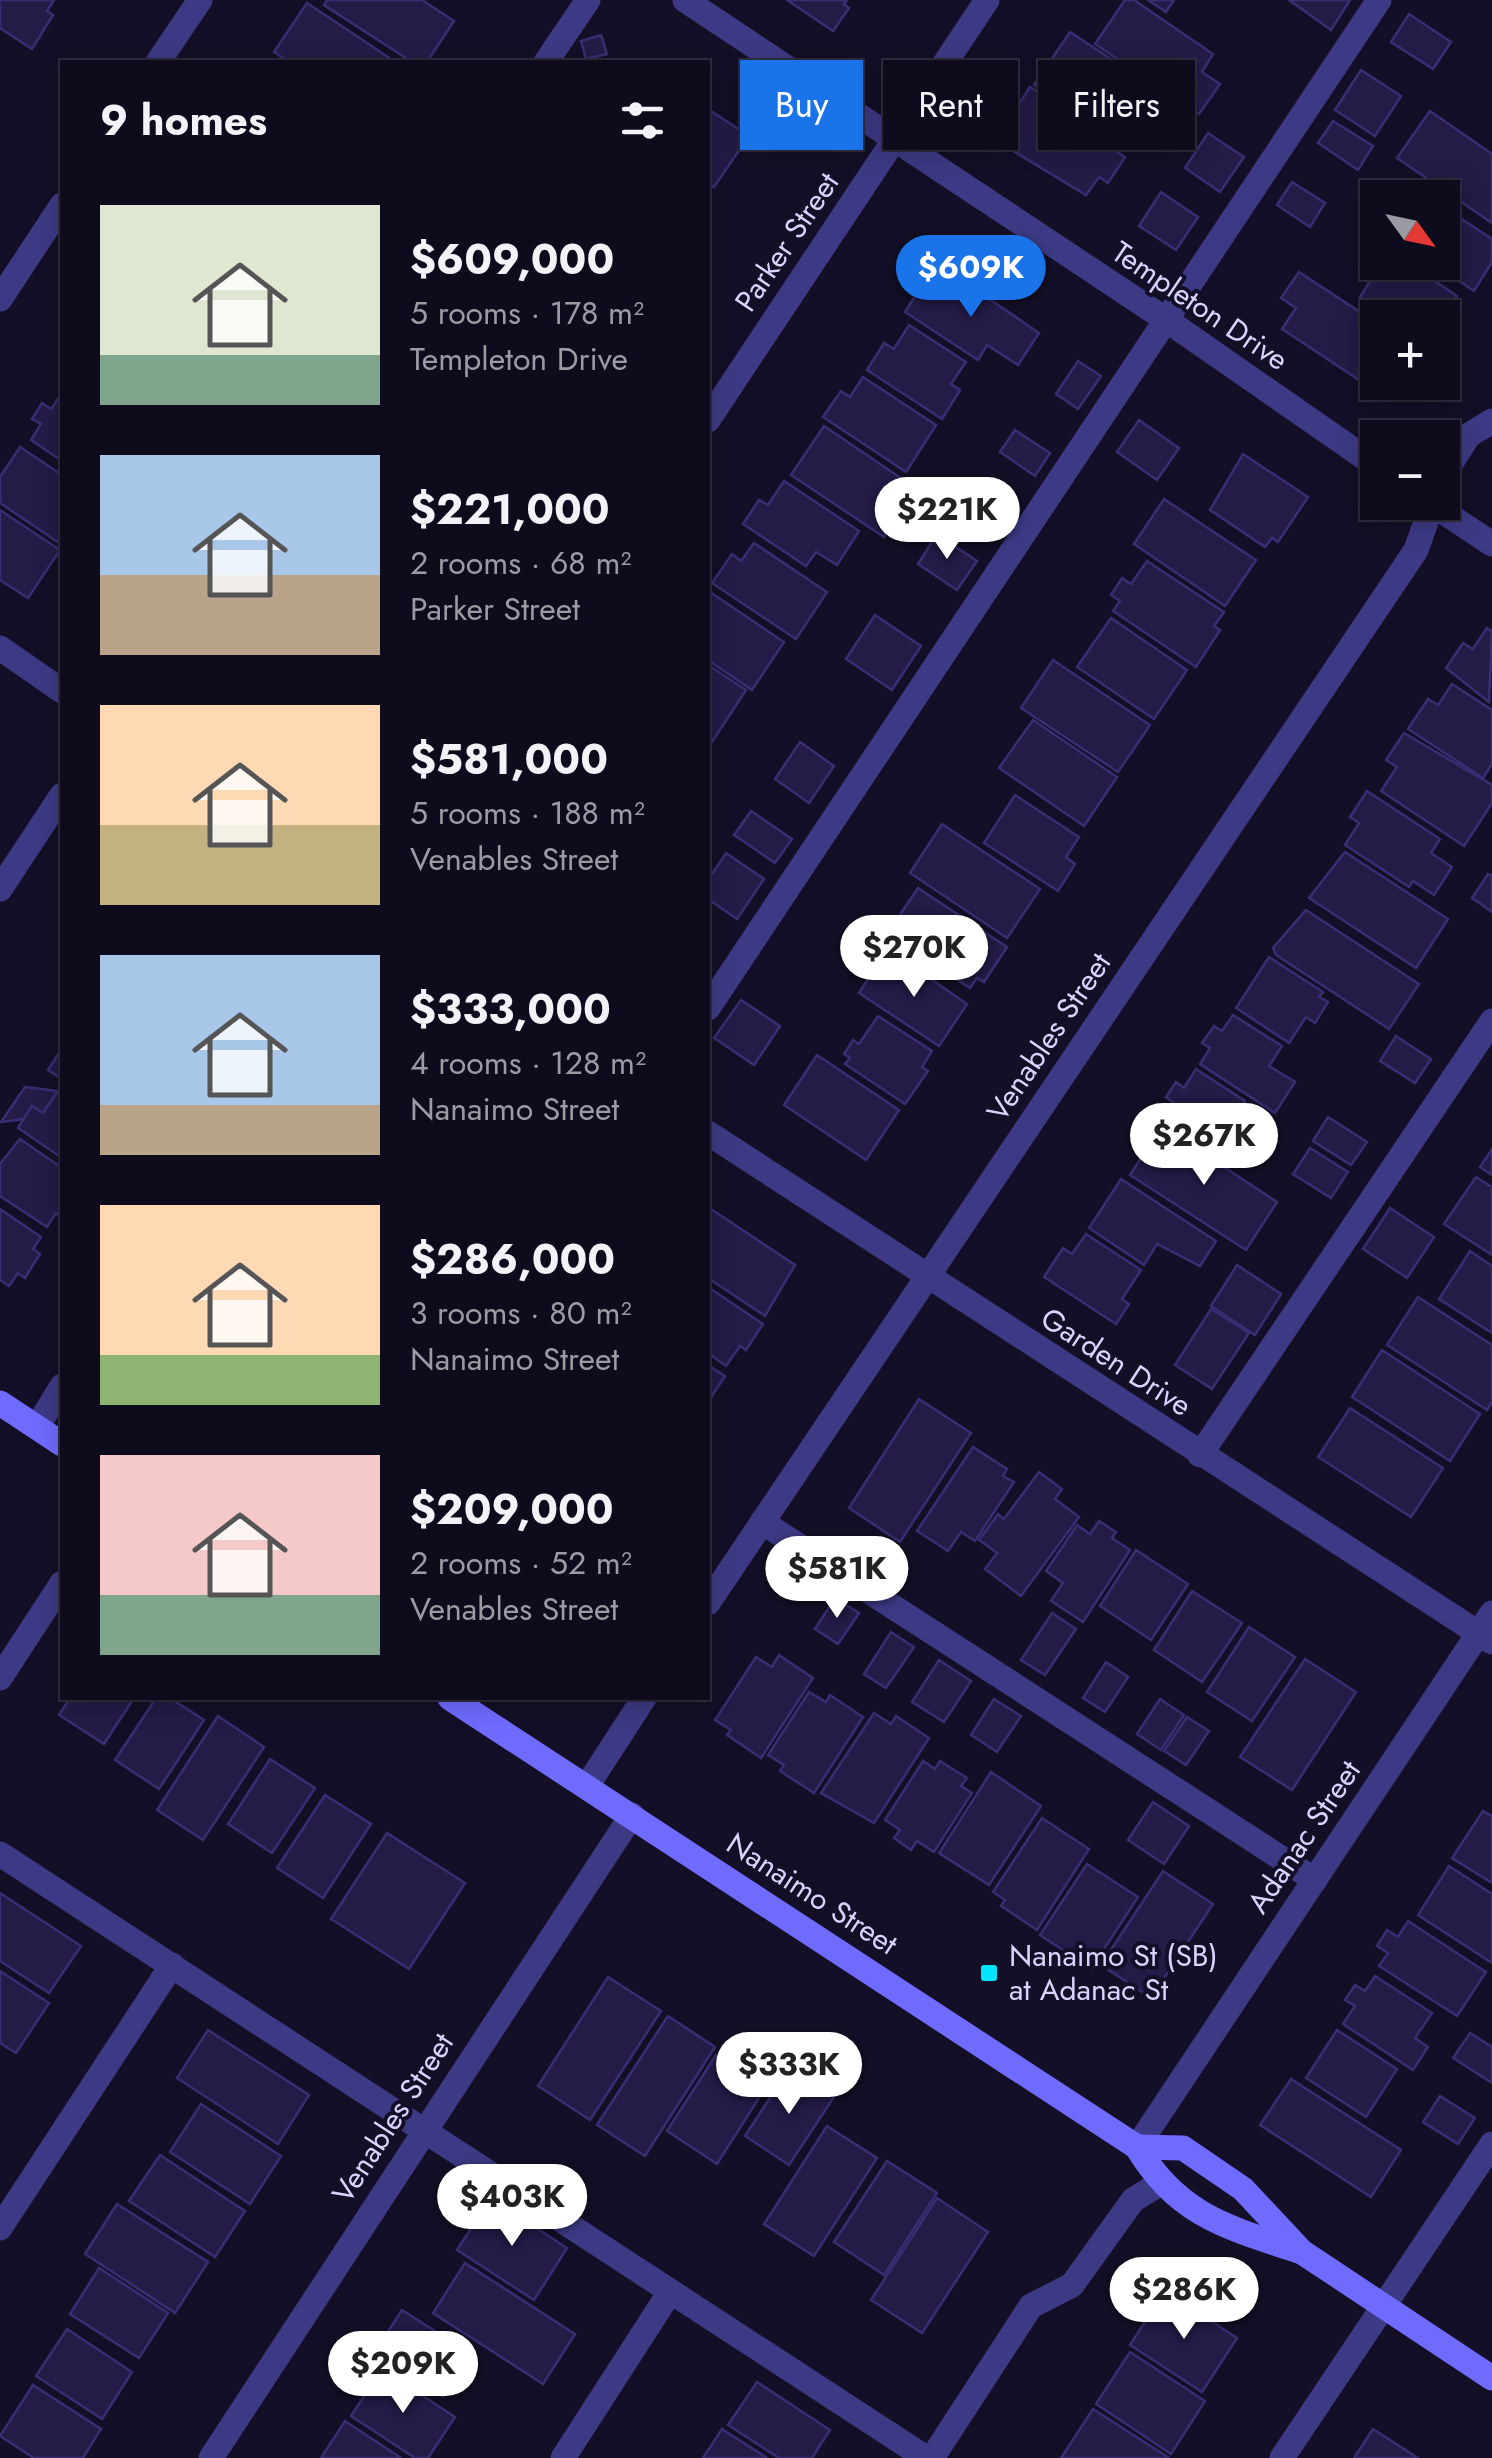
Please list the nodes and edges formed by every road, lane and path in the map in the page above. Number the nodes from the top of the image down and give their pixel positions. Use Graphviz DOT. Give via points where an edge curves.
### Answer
graph roads {
  1 [pos="200,0"];
  2 [pos="588,0"];
  3 [pos="685,0"];
  4 [pos="987,0"];
  5 [pos="1379,0"];
  6 [pos="159,60"];
  7 [pos="547,60"];
  8 [pos="946,60"];
  9 [pos="883,132"];
  10 [pos="886,150"];
  11 [pos="910,150"];
  12 [pos="60,209"];
  13 [pos="0,299"];
  14 [pos="1165,320"];
  15 [pos="710,417"];
  16 [pos="1492,421"];
  17 [pos="1460,449"];
  18 [pos="1360,455"];
  19 [pos="1426,520"];
  20 [pos="1457,520"];
  21 [pos="1492,544"];
  22 [pos="0,648"];
  23 [pos="60,690"];
  24 [pos="60,798"];
  25 [pos="0,890"];
  26 [pos="710,1005"];
  27 [pos="1492,1021"];
  28 [pos="710,1135"];
  29 [pos="926,1278"];
  30 [pos="60,1389"];
  31 [pos="0,1403"];
  32 [pos="37,1427"];
  33 [pos="60,1443"];
  34 [pos="1200,1455"];
  35 [pos="762,1522"];
  36 [pos="60,1586"];
  37 [pos="710,1600"];
  38 [pos="1487,1630"];
  39 [pos="0,1678"];
  40 [pos="453,1700"];
  41 [pos="643,1700"];
  42 [pos="587,1786"];
  43 [pos="632,1815"];
  44 [pos="0,1854"];
  45 [pos="1315,1880"];
  46 [pos="172,1965"];
  47 [pos="424,2130"];
  48 [pos="1492,2144"];
  49 [pos="1137,2147"];
  50 [pos="1159,2184"];
  51 [pos="0,2228"];
  52 [pos="1302,2252"];
  53 [pos="670,2292"];
  54 [pos="1384,2306"];
  55 [pos="1492,2378"];
  56 [pos="211,2458"];
  57 [pos="563,2458"];
  58 [pos="930,2458"];
  59 [pos="1282,2458"];
  1 -- 6 [label="street"];
  2 -- 7 [label="street"];
  3 -- 9 [label="street, Templeton Drive"];
  4 -- 8 [label="street, Parker Street"];
  5 -- 14 [label="street"];
  10 -- 15 [label="street, Parker Street"];
  11 -- 14 [label="street, Templeton Drive"];
  12 -- 13 [label="street"];
  14 -- 18 [label="street, Templeton Drive"];
  14 -- 26 [label="street"];
  16 -- 17 [label="street"];
  19 -- 29 [label="street, Venables Street" via="1416,550"];
  20 -- 21 [label="street"];
  22 -- 23 [label="street"];
  24 -- 25 [label="street"];
  27 -- 34 [label="street"];
  28 -- 29 [label="street, Garden Drive"];
  29 -- 34 [label="street, Garden Drive"];
  29 -- 35 [label="street, Venables Street"];
  30 -- 32 [label="street"];
  31 -- 32 [label="main road"];
  32 -- 33 [label="main road"];
  34 -- 38 [label="street, Garden Drive"];
  35 -- 37 [label="street, Venables Street"];
  35 -- 45 [label="street"];
  36 -- 39 [label="street"];
  38 -- 45 [label="street, Adanac Street"];
  40 -- 42 [label="main road, Nanaimo Street"];
  41 -- 42 [label="street"];
  42 -- 43 [label="main road, Nanaimo Street"];
  43 -- 47 [label="street, Venables Street"];
  43 -- 49 [label="main road, Nanaimo Street"];
  44 -- 46 [label="street"];
  45 -- 49 [label="street, Adanac Street"];
  46 -- 47 [label="street"];
  46 -- 51 [label="street"];
  47 -- 53 [label="street"];
  47 -- 56 [label="street, Venables Street"];
  48 -- 54 [label="street"];
  49 -- 50 [label="main road, Nanaimo Street"];
  49 -- 52 [label="main road, Nanaimo Street" via="1183,2148 1243,2189"];
  50 -- 52 [label="main road, Nanaimo Street" via="1217,2224"];
  50 -- 58 [label="street" via="1133,2200 1072,2286 1031,2306"];
  52 -- 54 [label="main road, Nanaimo Street"];
  53 -- 57 [label="street"];
  53 -- 58 [label="street"];
  54 -- 55 [label="main road, Nanaimo Street"];
  54 -- 59 [label="street"];
}
